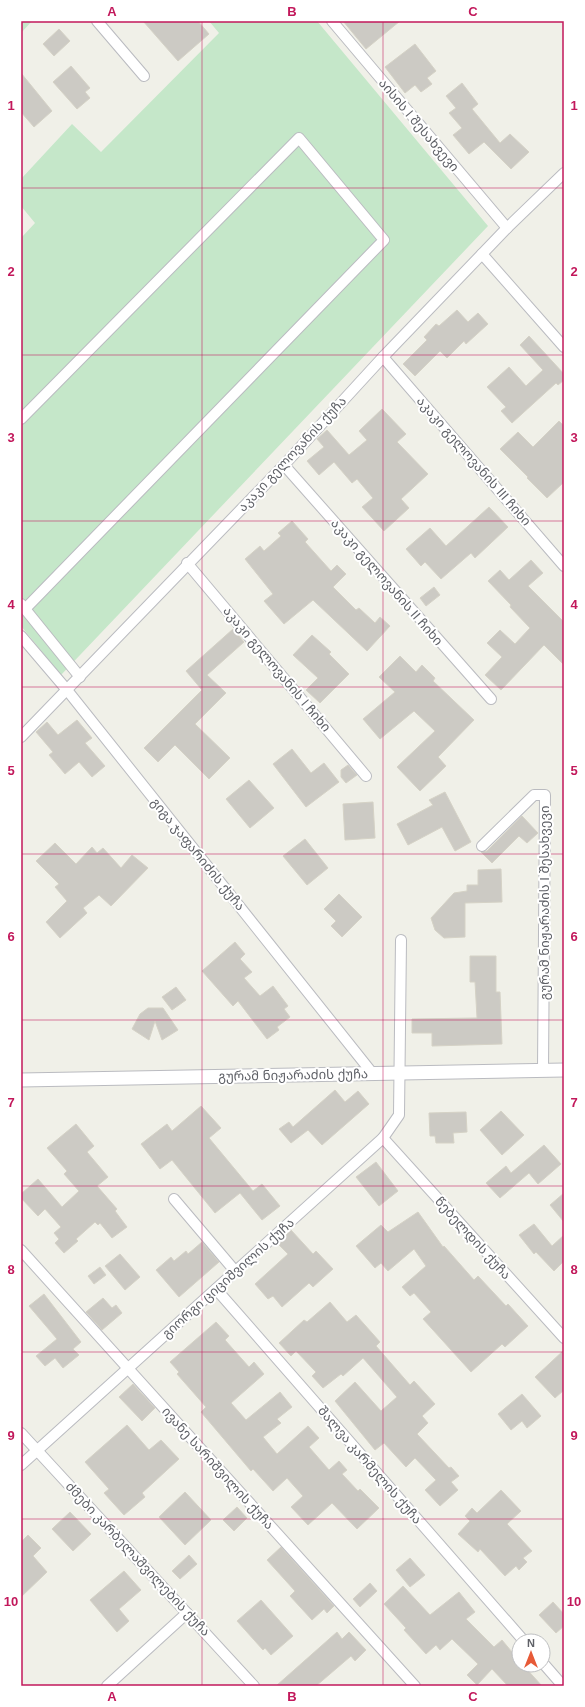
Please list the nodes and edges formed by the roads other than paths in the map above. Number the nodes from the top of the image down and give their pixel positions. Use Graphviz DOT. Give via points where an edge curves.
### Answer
graph roads {
  1 [pos="97,21"];
  2 [pos="332,21"];
  3 [pos="144,76"];
  4 [pos="564,173"];
  5 [pos="507,228"];
  6 [pos="482,254"];
  7 [pos="564,348"];
  8 [pos="383,357"];
  9 [pos="21,419"];
  10 [pos="284,465"];
  11 [pos="187,563"];
  12 [pos="564,566"];
  13 [pos="23,607"];
  14 [pos="21,636"];
  15 [pos="80,677"];
  16 [pos="67,690"];
  17 [pos="491,699"];
  18 [pos="21,737"];
  19 [pos="366,776"];
  20 [pos="482,846"];
  21 [pos="400,940"];
  22 [pos="543,1070"];
  23 [pos="564,1070"];
  24 [pos="399,1073"];
  25 [pos="373,1074"];
  26 [pos="21,1080"];
  27 [pos="383,1138"];
  28 [pos="174,1199"];
  29 [pos="21,1250"];
  30 [pos="235,1271"];
  31 [pos="216,1289"];
  32 [pos="564,1338"];
  33 [pos="128,1369"];
  34 [pos="21,1433"];
  35 [pos="37,1450"];
  36 [pos="21,1465"];
  37 [pos="187,1613"];
  38 [pos="517,1633"];
  39 [pos="551,1672"];
  40 [pos="107,1686"];
  41 [pos="254,1686"];
  42 [pos="415,1686"];
  43 [pos="563,1686"];
  1 -- 3 [label="street"];
  2 -- 5 [label="street, აისის I შესახვევი"];
  4 -- 5 [label="street, აკაკი გელოვანის ქუჩა"];
  5 -- 6 [label="street, აკაკი გელოვანის ქუჩა"];
  6 -- 7 [label="street"];
  6 -- 8 [label="street, აკაკი გელოვანის ქუჩა"];
  8 -- 10 [label="street, აკაკი გელოვანის ქუჩა"];
  8 -- 12 [label="street, აკაკი გელოვანის III ჩიხი"];
  9 -- 13 [label="street" via="299,138 384,240"];
  10 -- 11 [label="street, აკაკი გელოვანის ქუჩა"];
  10 -- 17 [label="street, აკაკი გელოვანის II ჩიხი"];
  11 -- 15 [label="street, აკაკი გელოვანის ქუჩა"];
  11 -- 19 [label="street, აკაკი გელოვანის I ჩიხი"];
  13 -- 15 [label="street"];
  14 -- 16 [label="street, გიგა ჯაფარიძის ქუჩა"];
  15 -- 16 [label="street, აკაკი გელოვანის ქუჩა"];
  16 -- 18 [label="street, აკაკი გელოვანის ქუჩა"];
  16 -- 25 [label="street, გიგა ჯაფარიძის ქუჩა"];
  20 -- 22 [label="street, გურამ ნიჟარაძის I შესახვევი" via="534,795 545,795"];
  21 -- 24 [label="street"];
  22 -- 23 [label="street, გურამ ნიჟარაძის ქუჩა"];
  22 -- 24 [label="street, გურამ ნიჟარაძის ქუჩა"];
  24 -- 25 [label="street, გურამ ნიჟარაძის ქუჩა"];
  24 -- 27 [label="street, გიორგი ციციშვილის ქუჩა" via="399,1115"];
  25 -- 26 [label="street, გურამ ნიჟარაძის ქუჩა"];
  27 -- 30 [label="street, გიორგი ციციშვილის ქუჩა"];
  27 -- 32 [label="street, წებელდის ქუჩა"];
  28 -- 30 [label="street"];
  29 -- 33 [label="street, ივანე სარიშვილის ქუჩა"];
  30 -- 31 [label="street, გიორგი ციციშვილის ქუჩა"];
  31 -- 33 [label="street, გიორგი ციციშვილის ქუჩა"];
  31 -- 38 [label="street, შალვა კარმელის ქუჩა"];
  33 -- 35 [label="street, გიორგი ციციშვილის ქუჩა"];
  33 -- 42 [label="street, ივანე სარიშვილის ქუჩა"];
  34 -- 35 [label="street, ძმები კარბელაშვილების ქუჩა"];
  35 -- 36 [label="street, გიორგი ციციშვილის ქუჩა"];
  35 -- 37 [label="street, ძმები კარბელაშვილების ქუჩა"];
  37 -- 40 [label="street"];
  37 -- 41 [label="street, ძმები კარბელაშვილების ქუჩა"];
  39 -- 43 [label="street"];
}
